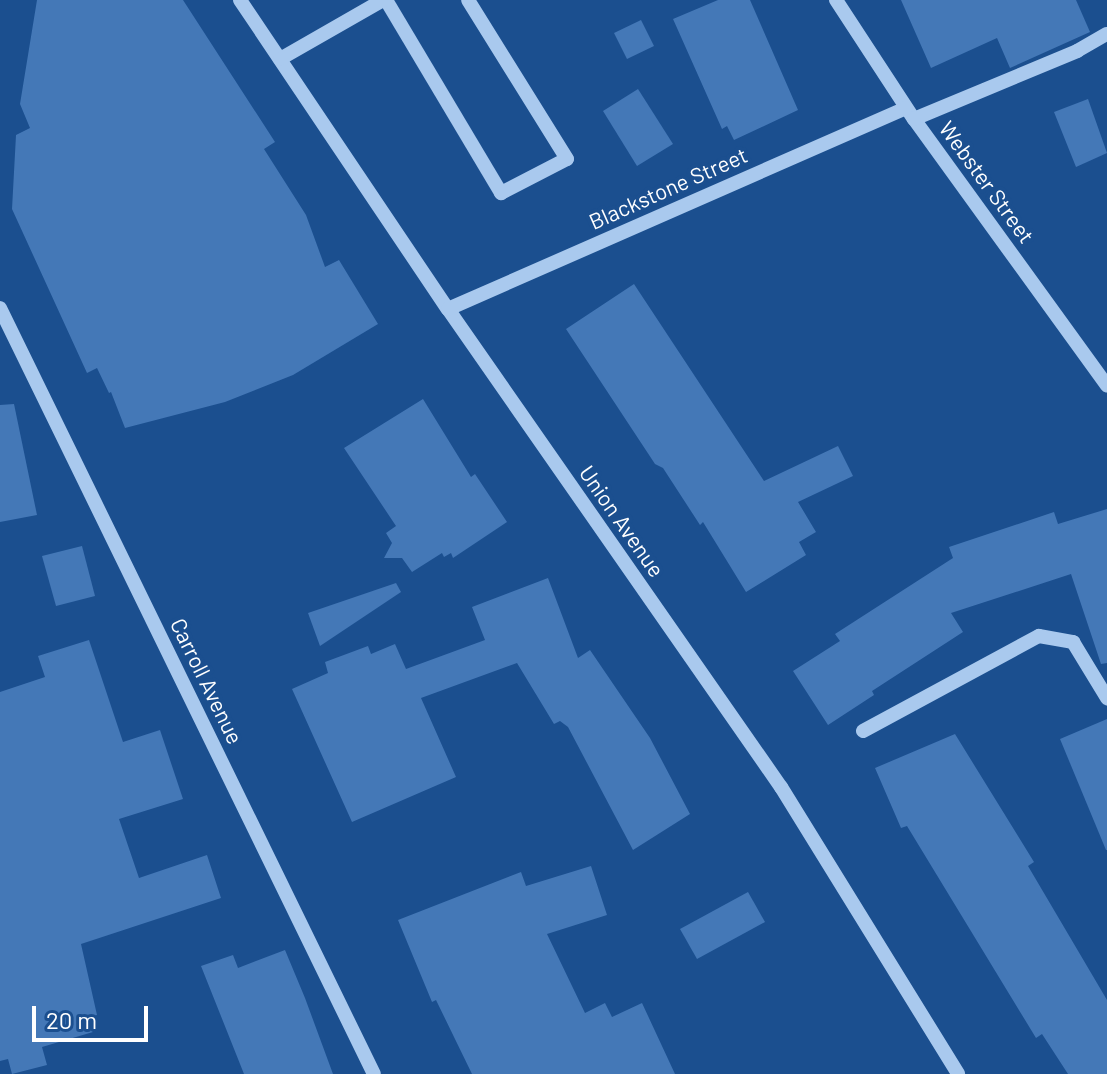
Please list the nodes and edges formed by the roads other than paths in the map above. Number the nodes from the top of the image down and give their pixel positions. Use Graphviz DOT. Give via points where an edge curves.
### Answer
graph roads {
  1 [pos="240,0"];
  2 [pos="384,0"];
  3 [pos="468,0"];
  4 [pos="836,0"];
  5 [pos="1107,34"];
  6 [pos="280,59"];
  7 [pos="910,113"];
  8 [pos="0,308"];
  9 [pos="448,309"];
  10 [pos="1107,386"];
  11 [pos="1107,698"];
  12 [pos="863,731"];
  13 [pos="374,1074"];
  14 [pos="958,1074"];
  1 -- 6 [label="street, Union Avenue"];
  2 -- 3 [label="street" via="501,193 567,159"];
  2 -- 6 [label="street"];
  4 -- 7 [label="street, Webster Street"];
  5 -- 7 [label="street, Blackstone Street" via="1077,51"];
  6 -- 9 [label="street, Union Avenue"];
  7 -- 9 [label="street, Blackstone Street"];
  7 -- 10 [label="street, Webster Street"];
  8 -- 13 [label="street, Carroll Avenue"];
  9 -- 14 [label="street, Union Avenue" via="781,787"];
  11 -- 12 [label="street" via="1073,642 1039,636"];
}
